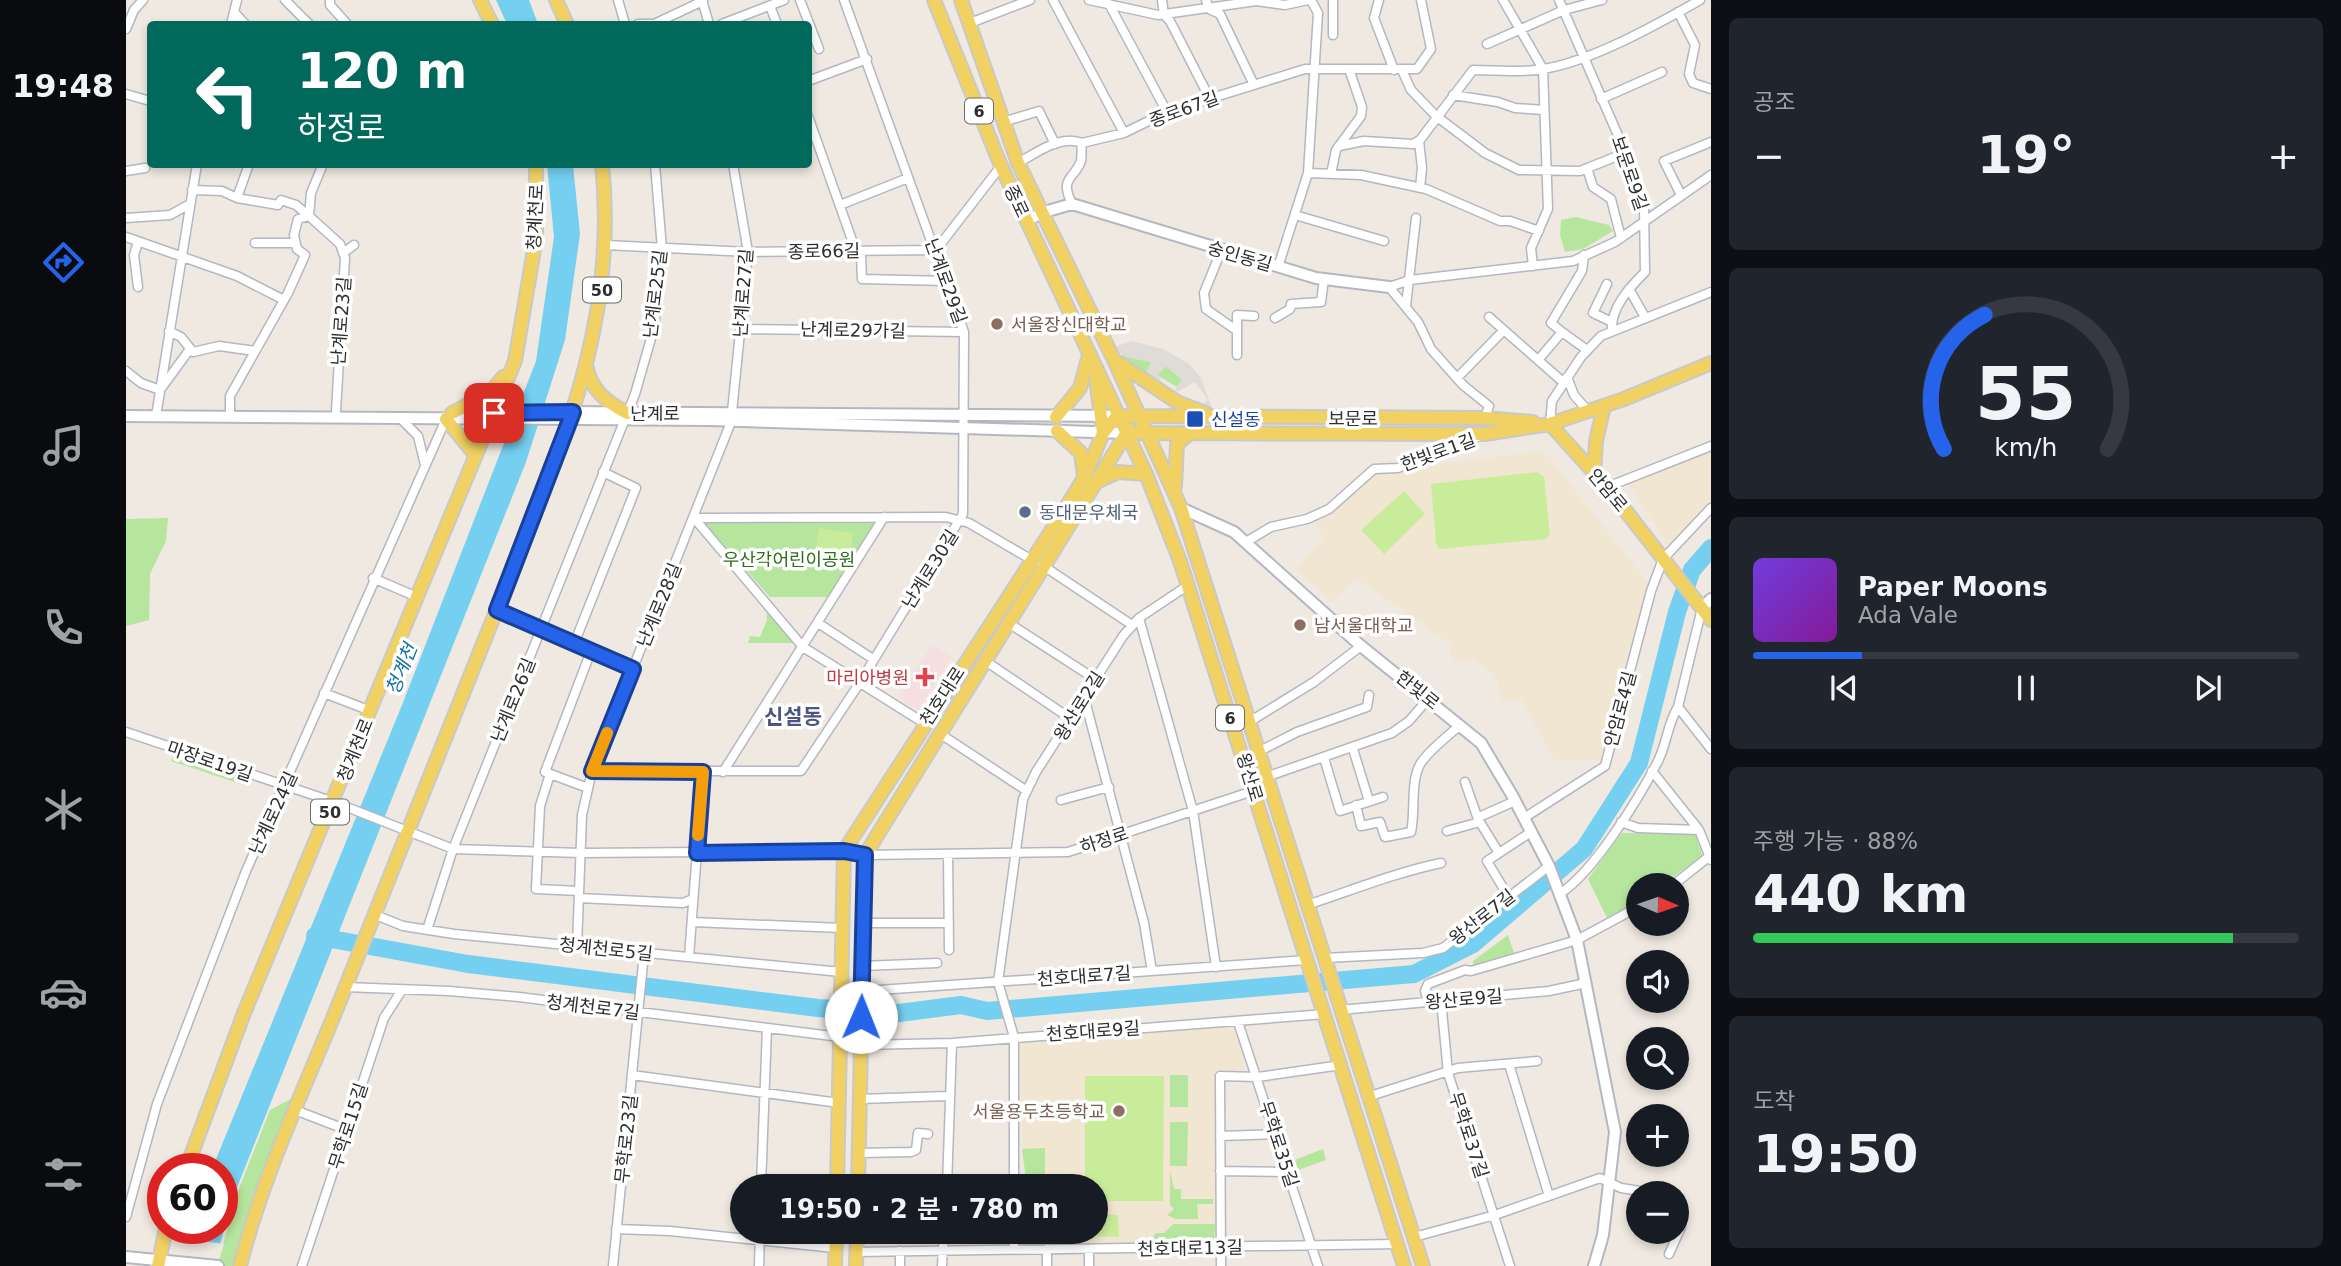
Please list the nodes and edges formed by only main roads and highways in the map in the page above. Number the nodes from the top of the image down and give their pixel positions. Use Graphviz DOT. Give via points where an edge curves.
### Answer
graph roads {
  1 [pos="480,0"];
  2 [pos="556,0"];
  3 [pos="934,0"];
  4 [pos="961,0"];
  5 [pos="490,21"];
  6 [pos="566,21"];
  7 [pos="536,168"];
  8 [pos="602,168"];
  9 [pos="1044,212"];
  10 [pos="1026,221"];
  11 [pos="1389,287"];
  12 [pos="1089,355"];
  13 [pos="1114,360"];
  14 [pos="586,362"];
  15 [pos="1711,363"];
  16 [pos="513,366"];
  17 [pos="1096,370"];
  18 [pos="1604,406"];
  19 [pos="126,416"];
  20 [pos="449,416"];
  21 [pos="490,416"];
  22 [pos="569,416"];
  23 [pos="625,416"];
  24 [pos="1101,416"];
  25 [pos="1117,416"];
  26 [pos="1137,416"];
  27 [pos="230,417"];
  28 [pos="1056,417"];
  29 [pos="1191,417"];
  30 [pos="732,418"];
  31 [pos="1217,418"];
  32 [pos="1550,424"];
  33 [pos="1057,430"];
  34 [pos="1103,433"];
  35 [pos="1126,433"];
  36 [pos="1146,433"];
  37 [pos="1190,433"];
  38 [pos="476,456"];
  39 [pos="1594,473"];
  40 [pos="1146,474"];
  41 [pos="1089,480"];
  42 [pos="1175,491"];
  43 [pos="1181,508"];
  44 [pos="1037,562"];
  45 [pos="1707,603"];
  46 [pos="1711,620"];
  47 [pos="192,1153"];
  48 [pos="837,1174"];
  49 [pos="858,1174"];
  50 [pos="165,1244"];
  51 [pos="835,1244"];
  52 [pos="856,1244"];
  53 [pos="126,1257"];
  54 [pos="163,1262"];
  55 [pos="218,1266"];
  56 [pos="240,1266"];
  57 [pos="835,1266"];
  58 [pos="856,1266"];
  59 [pos="1404,1266"];
  60 [pos="1423,1266"];
  61 [pos="1594,1266"];
  1 -- 5 [label="main road"];
  2 -- 6 [label="main road"];
  3 -- 10 [label="main road, 종로 / 6"];
  4 -- 9 [label="main road, 종로 / 6" via="1018,163"];
  7 -- 16 [label="main road, 청계천로 / 50" via="536,238"];
  8 -- 14 [label="main road, 50" via="606,245 602,292"];
  9 -- 10 [label="main road"];
  9 -- 11 [label="main road, 숭인동길" via="1072,204 1278,267 1324,279"];
  9 -- 13 [label="main road, 종로 / 6"];
  10 -- 12 [label="main road, 종로 / 6"];
  12 -- 17 [label="main road, 종로 / 6"];
  12 -- 28 [label="main road" via="1080,388"];
  13 -- 26 [label="main road, 종로 / 6"];
  13 -- 31 [label="main road" via="1177,402"];
  14 -- 22 [label="main road, 50"];
  14 -- 23 [label="main road" via="595,390"];
  15 -- 18 [label="main road, 보문로"];
  16 -- 20 [label="main road" via="490,393"];
  16 -- 21 [label="main road, 청계천로 / 50"];
  17 -- 24 [label="main road"];
  17 -- 25 [label="main road, 종로 / 6"];
  18 -- 32 [label="main road, 보문로"];
  18 -- 39 [label="main road"];
  19 -- 27 [label="main road"];
  20 -- 21 [label="main road"];
  20 -- 27 [label="main road"];
  20 -- 27 [label="main road" via="253,411"];
  20 -- 38 [label="main road"];
  21 -- 22 [label="main road, 난계로"];
  21 -- 38 [label="main road, 청계천로 / 50"];
  22 -- 23 [label="main road, 난계로"];
  22 -- 56 [label="main road, 50" via="497,610 403,829"];
  23 -- 30 [label="main road, 난계로"];
  24 -- 25 [label="main road, 난계로"];
  24 -- 28 [label="main road, 난계로"];
  24 -- 34 [label="main road"];
  25 -- 26 [label="main road, 보문로"];
  25 -- 34 [label="main road"];
  25 -- 35 [label="main road, 종로"];
  26 -- 29 [label="main road, 보문로"];
  26 -- 35 [label="main road"];
  26 -- 36 [label="main road, 왕산로"];
  28 -- 30 [label="main road, 난계로"];
  28 -- 33 [label="main road"];
  29 -- 31 [label="main road, 보문로"];
  29 -- 37 [label="main road"];
  30 -- 33 [label="main road, 난계로"];
  31 -- 32 [label="main road, 보문로" via="1485,418"];
  32 -- 37 [label="main road, 보문로" via="1485,434"];
  32 -- 39 [label="main road, 안암로"];
  33 -- 34 [label="main road, 난계로"];
  33 -- 41 [label="main road" via="1081,453"];
  34 -- 35 [label="main road, 난계로"];
  34 -- 41 [label="main road"];
  35 -- 36 [label="main road, 보문로"];
  35 -- 40 [label="main road, 왕산로"];
  35 -- 41 [label="main road"];
  36 -- 37 [label="main road, 보문로"];
  36 -- 42 [label="main road, 왕산로 / 6"];
  37 -- 42 [label="main road" via="1177,443"];
  38 -- 47 [label="main road, 청계천로 / 50" via="337,804 244,1013"];
  39 -- 45 [label="main road, 안암로" via="1663,559"];
  40 -- 41 [label="main road" via="1118,472"];
  40 -- 59 [label="main road, 왕산로 / 6" via="1254,791"];
  41 -- 44 [label="main road, 천호대로"];
  42 -- 43 [label="main road, 왕산로 / 6"];
  43 -- 60 [label="main road, 왕산로 / 6"];
  43 -- 61 [label="main road, 한빛로" via="1219,522 1246,542 1361,646 1481,743 1515,800 1561,893 1577,940 1615,1132 1603,1235"];
  44 -- 48 [label="main road, 천호대로" via="925,723 844,851"];
  44 -- 49 [label="main road, 천호대로" via="1007,622 865,855"];
  45 -- 46 [label="main road"];
  50 -- 54 [label="main road"];
  51 -- 57 [label="main road"];
  52 -- 58 [label="main road"];
  53 -- 54 [label="main road"];
  54 -- 55 [label="main road"];
}
